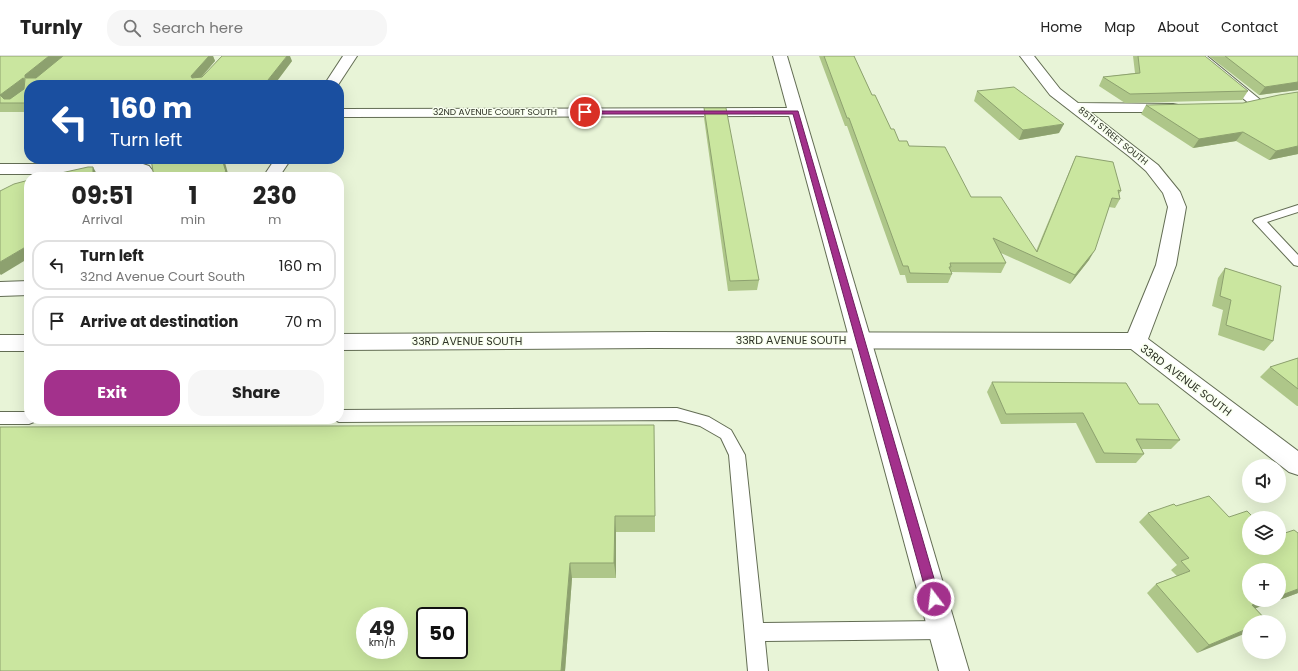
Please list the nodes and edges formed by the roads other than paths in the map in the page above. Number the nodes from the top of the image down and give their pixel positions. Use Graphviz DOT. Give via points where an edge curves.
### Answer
graph roads {
  1 [pos="350,56"];
  2 [pos="780,56"];
  3 [pos="1027,56"];
  4 [pos="1199,56"];
  5 [pos="334,80"];
  6 [pos="1076,107"];
  7 [pos="1237,107"];
  8 [pos="1190,108"];
  9 [pos="344,112"];
  10 [pos="796,112"];
  11 [pos="0,169"];
  12 [pos="109,172"];
  13 [pos="1298,208"];
  14 [pos="1298,262"];
  15 [pos="24,288"];
  16 [pos="0,289"];
  17 [pos="861,340"];
  18 [pos="344,342"];
  19 [pos="1136,342"];
  20 [pos="0,343"];
  21 [pos="24,343"];
  22 [pos="344,416"];
  23 [pos="0,418"];
  24 [pos="24,418"];
  25 [pos="1298,465"];
  26 [pos="942,630"];
  27 [pos="754,632"];
  28 [pos="758,671"];
  29 [pos="954,671"];
  1 -- 5 [label="street"];
  2 -- 10 [label="street"];
  3 -- 6 [label="street, 85TH STREET SOUTH" via="1055,92"];
  4 -- 7 [label="street" via="1262,101"];
  6 -- 8 [label="street"];
  6 -- 19 [label="street, 85TH STREET SOUTH" via="1152,168 1171,192 1177,207 1166,265"];
  9 -- 10 [label="street, 32ND AVENUE COURT SOUTH"];
  10 -- 17 [label="street"];
  11 -- 12 [label="street"];
  13 -- 14 [label="lane" via="1259,221"];
  15 -- 16 [label="street"];
  17 -- 18 [label="street, 33RD AVENUE SOUTH"];
  17 -- 19 [label="street, 33RD AVENUE SOUTH"];
  17 -- 26 [label="street"];
  19 -- 25 [label="street, 33RD AVENUE SOUTH"];
  20 -- 21 [label="street"];
  22 -- 27 [label="lane" via="677,414 704,421 726,434 737,455"];
  23 -- 24 [label="lane"];
  26 -- 27 [label="lane"];
  26 -- 29 [label="street"];
  27 -- 28 [label="lane"];
}
